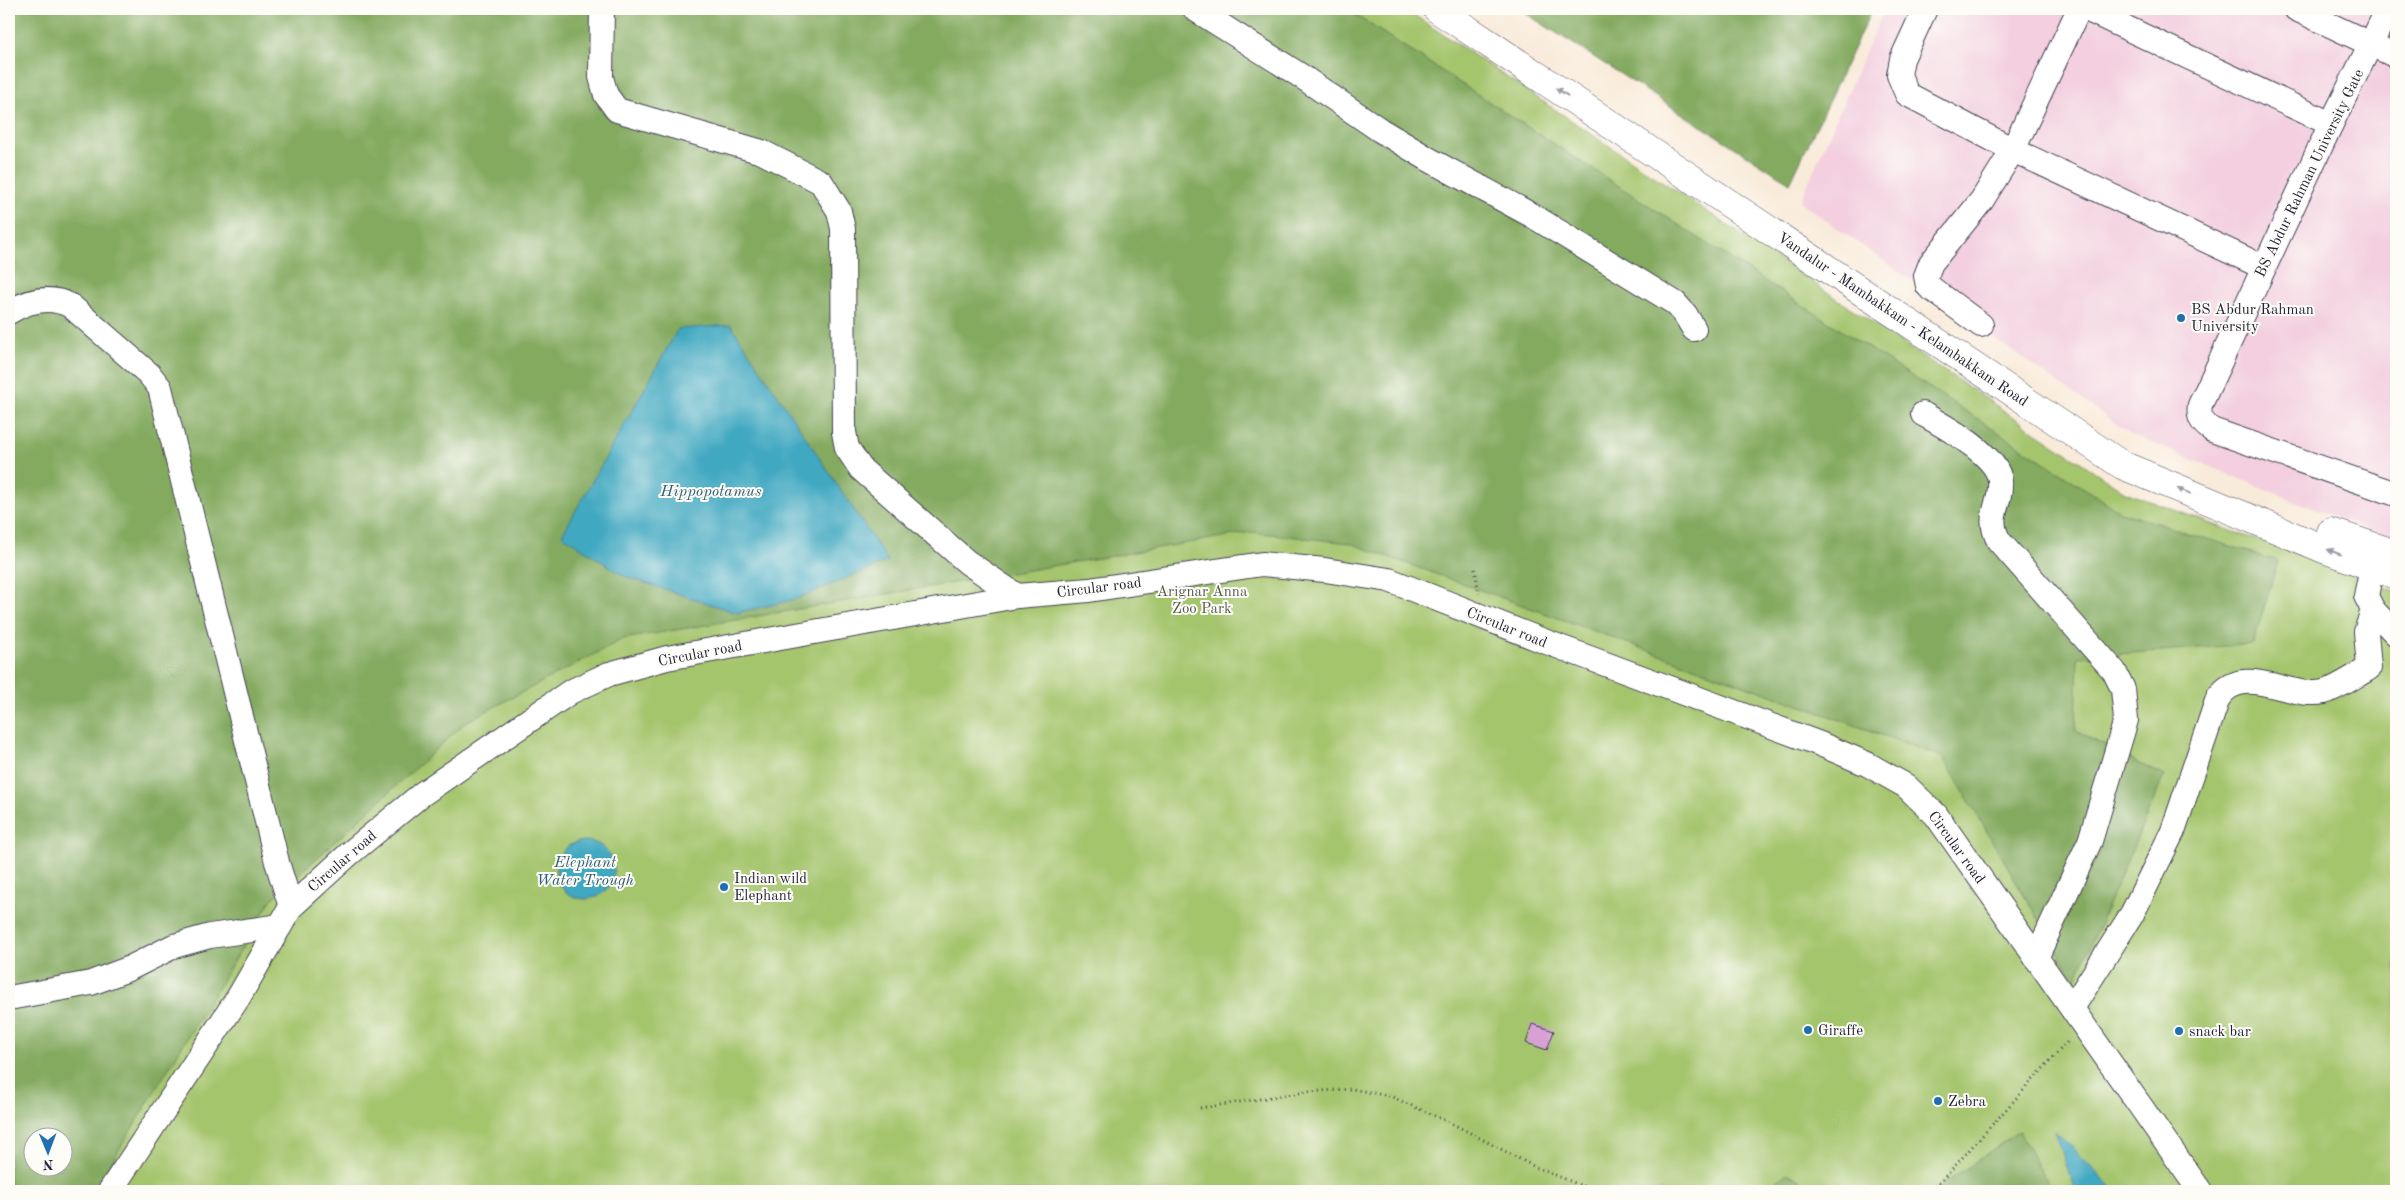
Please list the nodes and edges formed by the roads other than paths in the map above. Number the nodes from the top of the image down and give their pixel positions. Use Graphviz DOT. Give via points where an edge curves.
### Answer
graph roads {
  1 [pos="602,9"];
  2 [pos="1195,9"];
  3 [pos="1437,9"];
  4 [pos="1469,9"];
  5 [pos="1925,9"];
  6 [pos="2079,9"];
  7 [pos="2086,9"];
  8 [pos="2296,9"];
  9 [pos="2388,9"];
  10 [pos="2372,44"];
  11 [pos="2396,56"];
  12 [pos="2331,124"];
  13 [pos="2012,150"];
  14 [pos="2263,267"];
  15 [pos="9,312"];
  16 [pos="1981,325"];
  17 [pos="1694,330"];
  18 [pos="1923,414"];
  19 [pos="2396,494"];
  20 [pos="2396,554"];
  21 [pos="2384,571"];
  22 [pos="1017,596"];
  23 [pos="2373,610"];
  24 [pos="2396,634"];
  25 [pos="285,916"];
  26 [pos="2036,958"];
  27 [pos="9,998"];
  28 [pos="2078,1017"];
  29 [pos="110,1191"];
  30 [pos="2200,1191"];
  1 -- 22 [label="street" via="601,77 606,95 617,110 762,152 820,182 839,212 843,229 844,432 847,448 861,469 967,562"];
  2 -- 17 [label="street" via="1380,130 1533,216 1675,303"];
  21 -- 3 [label="main road, Vandalur - Mambakkam - Kelambakkam Road, one-way" via="2122,465"];
  4 -- 20 [label="main road, Vandalur - Mambakkam - Kelambakkam Road" via="2130,450 2331,532"];
  5 -- 13 [label="street" via="1900,67 1899,75 1907,94"];
  6 -- 13 [label="street"];
  7 -- 12 [label="street"];
  8 -- 10 [label="street"];
  9 -- 10 [label="street, BS Abdur Rahman University Gate"];
  10 -- 11 [label="street"];
  10 -- 12 [label="street, BS Abdur Rahman University Gate"];
  12 -- 14 [label="street, BS Abdur Rahman University Gate"];
  13 -- 14 [label="street"];
  13 -- 16 [label="street" via="1982,200 1931,263 1926,276 1928,286"];
  14 -- 19 [label="street, BS Abdur Rahman University Gate" via="2200,405 2201,421 2212,430"];
  15 -- 25 [label="street" via="45,298 71,306 149,374 160,388 277,862"];
  18 -- 26 [label="street" via="1978,450 1997,470 2000,482 1992,518 1999,541 2114,671 2123,689 2126,720 2090,840"];
  21 -- 23 [label="street" via="2366,596"];
  22 -- 25 [label="street, Circular road" via="667,658 609,674 570,692 422,794 349,854"];
  22 -- 26 [label="street, Circular road" via="1089,590 1262,564 1389,580 1867,764 1906,786 1936,815"];
  23 -- 24 [label="street"];
  23 -- 28 [label="street" via="2366,632 2369,668 2325,692 2244,681 2225,688 2218,698 2173,831"];
  25 -- 27 [label="street" via="174,946 91,983"];
  25 -- 29 [label="street, Circular road" via="238,998"];
  26 -- 28 [label="street, Circular road"];
  28 -- 30 [label="street, Circular road"];
}
